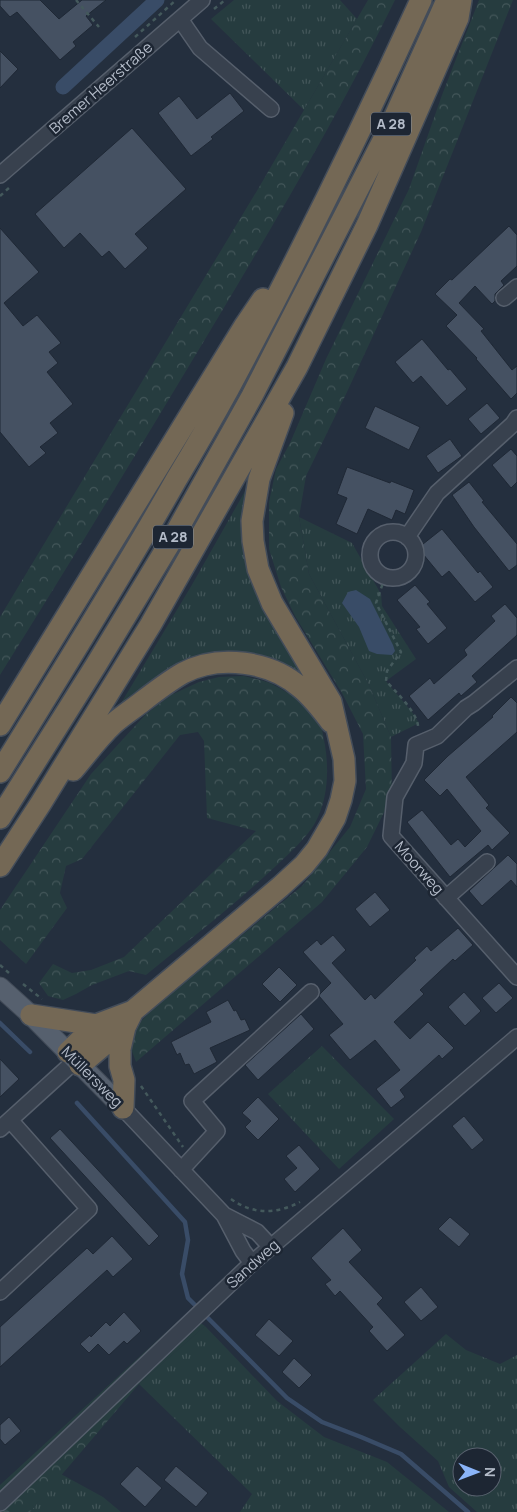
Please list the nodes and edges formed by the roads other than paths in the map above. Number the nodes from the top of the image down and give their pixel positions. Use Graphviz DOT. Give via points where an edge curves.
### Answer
graph roads {
  1 [pos="202,0"];
  2 [pos="422,0"];
  3 [pos="446,0"];
  4 [pos="461,0"];
  5 [pos="180,19"];
  6 [pos="271,109"];
  7 [pos="2,169"];
  8 [pos="311,231"];
  9 [pos="517,287"];
  10 [pos="504,298"];
  11 [pos="297,367"];
  12 [pos="517,418"];
  13 [pos="407,537"];
  14 [pos="517,668"];
  15 [pos="0,725"];
  16 [pos="338,730"];
  17 [pos="0,772"];
  18 [pos="42,803"];
  19 [pos="0,818"];
  20 [pos="487,862"];
  21 [pos="0,866"];
  22 [pos="446,898"];
  23 [pos="517,977"];
  24 [pos="7,982"];
  25 [pos="311,992"];
  26 [pos="38,1008"];
  27 [pos="129,1019"];
  28 [pos="96,1025"];
  29 [pos="517,1037"];
  30 [pos="75,1059"];
  31 [pos="123,1108"];
  32 [pos="5,1124"];
  33 [pos="181,1170"];
  34 [pos="224,1215"];
  35 [pos="271,1247"];
  36 [pos="252,1263"];
  37 [pos="0,1292"];
  38 [pos="0,1503"];
  1 -- 5 [label="street, Bremer Heerstraße"];
  2 -- 8 [label="highway, A 28"];
  3 -- 19 [label="highway, A 28" via="391,125 252,396 169,544"];
  4 -- 11 [label="highway" via="458,18 367,225"];
  5 -- 6 [label="street" via="200,48"];
  5 -- 7 [label="street, Bremer Heerstraße"];
  8 -- 15 [label="highway" via="244,326"];
  8 -- 17 [label="highway, A 28" via="228,390 75,652"];
  9 -- 10 [label="street"];
  11 -- 16 [label="highway" via="259,479 252,521 253,541 258,569 272,604 331,702"];
  11 -- 18 [label="highway" via="151,624"];
  12 -- 13 [label="street" via="437,492"];
  13 -- 13 [label="street" via="416,551 412,568 401,577 379,574 370,555 375,542 386,533"];
  14 -- 22 [label="street, Moorweg" via="466,708 437,736 416,746 414,763 395,797 391,836"];
  16 -- 18 [label="highway" via="300,687 276,672 227,662 204,665 159,688 112,724"];
  16 -- 27 [label="highway" via="344,759 343,790 335,818 317,849 280,887"];
  18 -- 21 [label="highway"];
  20 -- 22 [label="street"];
  22 -- 23 [label="street, Moorweg"];
  24 -- 26 [label="main road, Müllersweg"];
  25 -- 33 [label="street" via="192,1101 217,1131"];
  26 -- 28 [label="highway"];
  26 -- 30 [label="main road, Müllersweg"];
  27 -- 28 [label="highway"];
  27 -- 30 [label="highway"];
  27 -- 31 [label="highway" via="120,1049"];
  28 -- 30 [label="highway"];
  29 -- 35 [label="street, Sandweg"];
  30 -- 31 [label="main road, Müllersweg"];
  30 -- 32 [label="street"];
  31 -- 33 [label="street, Müllersweg"];
  32 -- 37 [label="street" via="89,1209"];
  33 -- 34 [label="street, Müllersweg"];
  34 -- 35 [label="street, Müllersweg" via="257,1232"];
  34 -- 36 [label="street, Müllersweg"];
  35 -- 36 [label="street, Sandweg"];
  36 -- 38 [label="street, Sandweg"];
}
